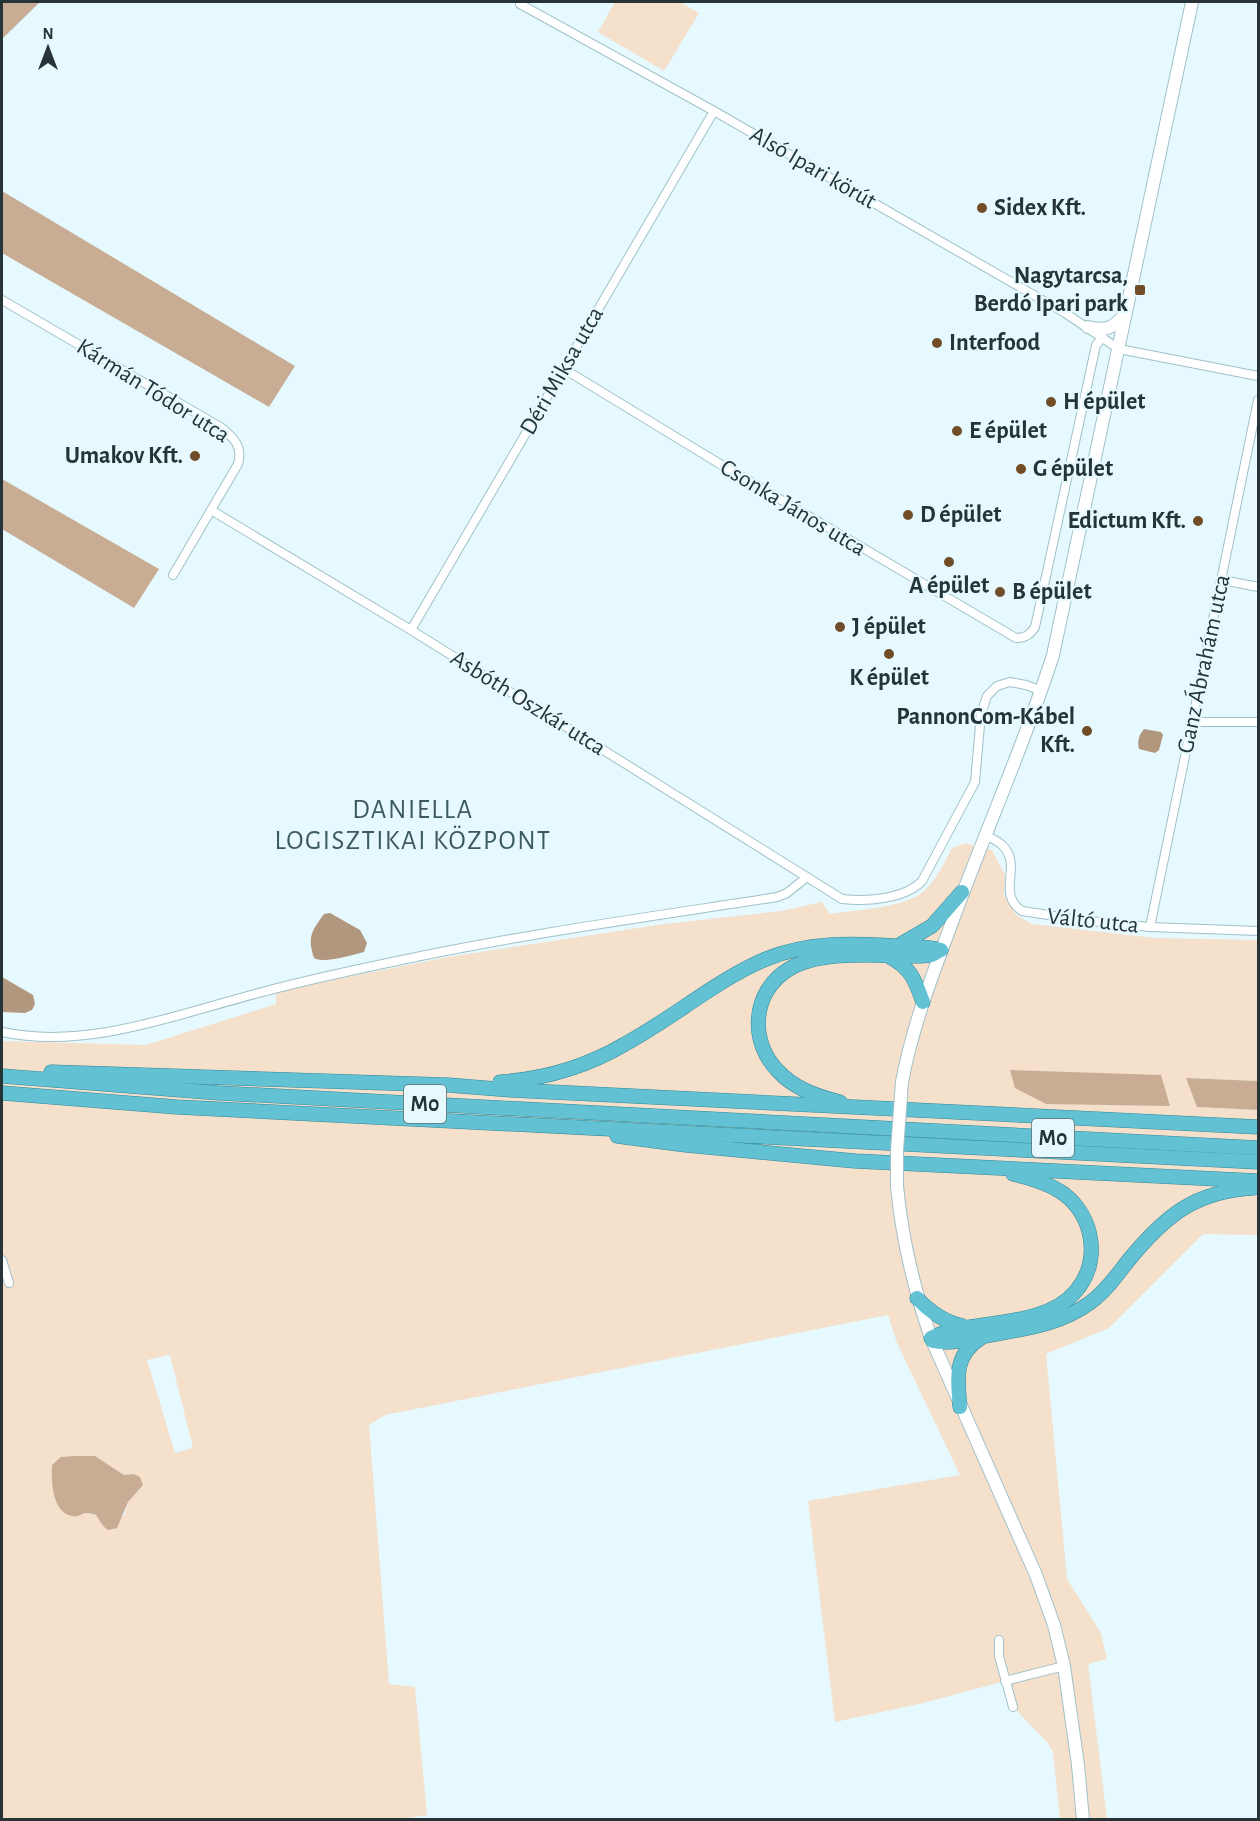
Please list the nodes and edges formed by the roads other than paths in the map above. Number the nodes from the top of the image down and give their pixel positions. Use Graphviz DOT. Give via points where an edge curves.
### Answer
graph roads {
  1 [pos="520,4"];
  2 [pos="1191,7"];
  3 [pos="714,111"];
  4 [pos="2,300"];
  5 [pos="1127,312"];
  6 [pos="1088,327"];
  7 [pos="1103,337"];
  8 [pos="1119,349"];
  9 [pos="564,369"];
  10 [pos="1258,376"];
  11 [pos="1258,400"];
  12 [pos="212,510"];
  13 [pos="173,575"];
  14 [pos="1223,580"];
  15 [pos="1258,587"];
  16 [pos="411,630"];
  17 [pos="1042,691"];
  18 [pos="1191,722"];
  19 [pos="1258,722"];
  20 [pos="985,836"];
  21 [pos="807,877"];
  22 [pos="962,892"];
  23 [pos="1150,927"];
  24 [pos="1258,931"];
  25 [pos="941,950"];
  26 [pos="892,951"];
  27 [pos="923,1002"];
  28 [pos="2,1032"];
  29 [pos="2,1068"];
  30 [pos="2,1076"];
  31 [pos="448,1085"];
  32 [pos="2,1093"];
  33 [pos="873,1108"];
  34 [pos="576,1127"];
  35 [pos="1258,1127"];
  36 [pos="1258,1148"];
  37 [pos="1258,1162"];
  38 [pos="961,1166"];
  39 [pos="1258,1181"];
  40 [pos="1258,1187"];
  41 [pos="2,1260"];
  42 [pos="4,1273"];
  43 [pos="9,1283"];
  44 [pos="917,1298"];
  45 [pos="971,1327"];
  46 [pos="989,1335"];
  47 [pos="932,1340"];
  48 [pos="960,1407"];
  49 [pos="999,1640"];
  50 [pos="1064,1666"];
  51 [pos="1005,1681"];
  52 [pos="1013,1707"];
  53 [pos="1083,1820"];
  1 -- 3 [label="street, Alsó Ipari körút"];
  2 -- 5 [label="main road"];
  3 -- 6 [label="street, Alsó Ipari körút"];
  3 -- 9 [label="street, Déri Miksa utca"];
  4 -- 12 [label="street, Kármán Tódor utca" via="230,435 238,444 239,459"];
  5 -- 6 [label="main road" via="1111,328"];
  5 -- 8 [label="main road"];
  6 -- 7 [label="street, Alsó Ipari körút"];
  7 -- 8 [label="street, Alsó Ipari körút"];
  7 -- 9 [label="street, Csonka János utca" via="1096,345 1035,627 1025,637 1016,638"];
  8 -- 10 [label="street"];
  8 -- 17 [label="main road" via="1056,644"];
  9 -- 16 [label="street, Déri Miksa utca"];
  11 -- 14 [label="street, Ganz Ábrahám utca"];
  12 -- 13 [label="street, Kármán Tódor utca"];
  12 -- 16 [label="street, Asbóth Oszkár utca"];
  14 -- 15 [label="street"];
  14 -- 18 [label="street, Ganz Ábrahám utca"];
  16 -- 21 [label="street, Asbóth Oszkár utca"];
  17 -- 20 [label="main road"];
  17 -- 21 [label="street, Asbóth Oszkár utca" via="1010,682 997,686 987,696 981,714 975,782 922,881 911,890 852,900"];
  18 -- 19 [label="street"];
  18 -- 23 [label="street, Ganz Ábrahám utca"];
  20 -- 22 [label="main road"];
  20 -- 23 [label="street, Váltó utca" via="1001,843 1006,850 1011,870 1009,896 1022,911"];
  21 -- 28 [label="street" via="777,897 411,958 100,1034 33,1036"];
  22 -- 25 [label="main road"];
  22 -- 26 [label="highway" via="932,926"];
  23 -- 24 [label="street, Váltó utca"];
  25 -- 26 [label="highway" via="927,947"];
  25 -- 27 [label="main road"];
  26 -- 27 [label="highway" via="910,972"];
  26 -- 31 [label="highway" via="821,945 781,953 730,976 646,1032 591,1062 534,1078"];
  26 -- 33 [label="highway" via="808,960 782,974 764,996 758,1012 759,1040 785,1078 813,1094"];
  27 -- 44 [label="main road, bridge" via="902,1082 897,1150 904,1245"];
  29 -- 31 [label="highway"];
  30 -- 36 [label="highway, M0" via="231,1094"];
  31 -- 33 [label="highway"];
  32 -- 34 [label="highway, M0" via="177,1107"];
  33 -- 35 [label="highway"];
  34 -- 37 [label="highway, M0"];
  34 -- 38 [label="highway" via="623,1137 764,1154"];
  38 -- 39 [label="highway"];
  38 -- 45 [label="highway" via="1029,1177 1063,1194 1083,1216 1092,1245 1088,1271 1065,1301 1033,1315"];
  40 -- 46 [label="highway" via="1220,1192 1180,1210 1152,1232 1092,1301 1070,1315 1039,1326"];
  41 -- 42 [label="street"];
  42 -- 43 [label="street"];
  44 -- 45 [label="highway" via="947,1321"];
  44 -- 47 [label="main road"];
  45 -- 47 [label="highway" via="944,1331"];
  46 -- 47 [label="highway" via="950,1342"];
  46 -- 48 [label="highway" via="963,1354 957,1375"];
  47 -- 48 [label="main road"];
  48 -- 50 [label="main road" via="1036,1575"];
  49 -- 51 [label="street"];
  50 -- 51 [label="street"];
  50 -- 53 [label="main road"];
  51 -- 52 [label="street"];
}
